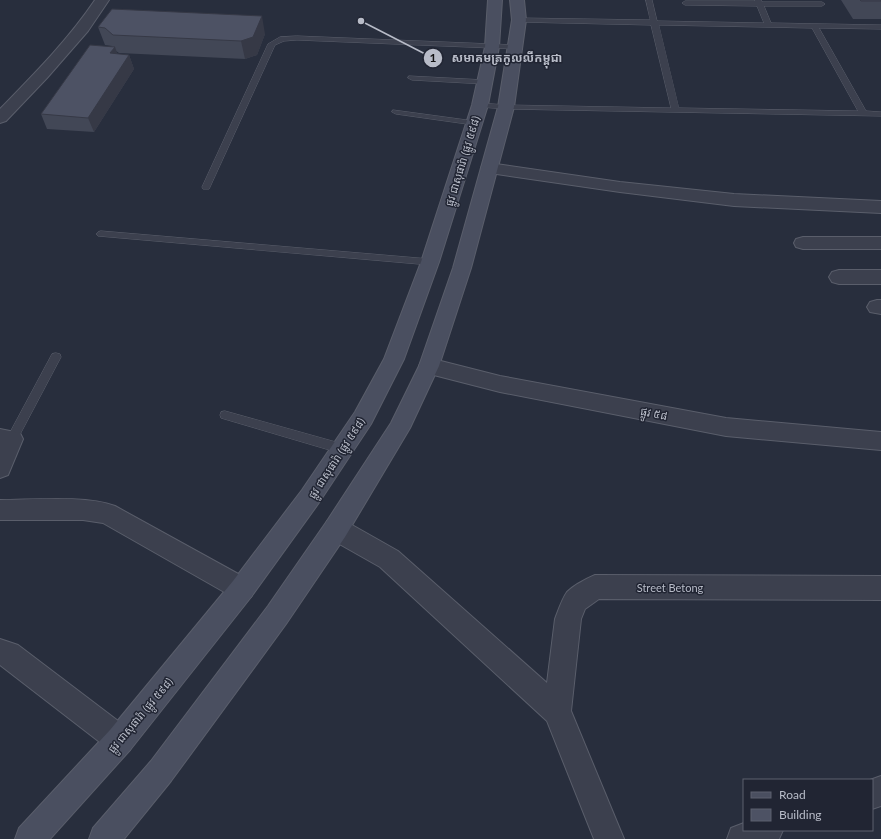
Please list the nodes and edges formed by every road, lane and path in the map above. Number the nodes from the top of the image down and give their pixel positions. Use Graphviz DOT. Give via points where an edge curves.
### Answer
graph roads {
  1 [pos="102,0"];
  2 [pos="495,0"];
  3 [pos="649,0"];
  4 [pos="759,2"];
  5 [pos="685,3"];
  6 [pos="822,4"];
  7 [pos="518,10"];
  8 [pos="654,24"];
  9 [pos="768,25"];
  10 [pos="814,26"];
  11 [pos="881,27"];
  12 [pos="492,47"];
  13 [pos="516,48"];
  14 [pos="412,78"];
  15 [pos="485,82"];
  16 [pos="506,107"];
  17 [pos="676,110"];
  18 [pos="396,112"];
  19 [pos="477,114"];
  20 [pos="864,114"];
  21 [pos="881,114"];
  22 [pos="0,118"];
  23 [pos="489,168"];
  24 [pos="206,187"];
  25 [pos="881,207"];
  26 [pos="102,234"];
  27 [pos="803,243"];
  28 [pos="881,243"];
  29 [pos="430,262"];
  30 [pos="839,277"];
  31 [pos="881,277"];
  32 [pos="56,357"];
  33 [pos="429,366"];
  34 [pos="225,414"];
  35 [pos="6,438"];
  36 [pos="881,441"];
  37 [pos="343,449"];
  38 [pos="0,468"];
  39 [pos="0,510"];
  40 [pos="336,529"];
  41 [pos="881,588"];
  42 [pos="242,589"];
  43 [pos="0,652"];
  44 [pos="557,710"];
  45 [pos="120,740"];
  46 [pos="765,831"];
  47 [pos="30,839"];
  48 [pos="104,839"];
  49 [pos="609,839"];
  50 [pos="742,839"];
  1 -- 22 [label="street" via="83,28"];
  2 -- 12 [label="main road, ផ្លូវ ជាសុផារ៉ា (ផ្លូវ ៥៩៨)"];
  3 -- 8 [label="lane"];
  4 -- 5 [label="lane"];
  4 -- 6 [label="lane"];
  4 -- 9 [label="lane"];
  7 -- 8 [label="lane"];
  7 -- 13 [label="main road"];
  8 -- 9 [label="lane"];
  8 -- 17 [label="lane"];
  9 -- 10 [label="lane"];
  10 -- 11 [label="lane"];
  10 -- 20 [label="lane"];
  12 -- 13 [label="lane"];
  12 -- 15 [label="main road, ផ្លូវ ជាសុផារ៉ា (ផ្លូវ ៥៩៨)"];
  12 -- 24 [label="lane" via="297,38 283,39 272,44"];
  13 -- 16 [label="main road"];
  14 -- 15 [label="lane"];
  15 -- 19 [label="main road, ផ្លូវ ជាសុផារ៉ា (ផ្លូវ ៥៩៨)"];
  16 -- 17 [label="lane"];
  16 -- 19 [label="lane"];
  16 -- 23 [label="main road"];
  17 -- 20 [label="lane"];
  18 -- 19 [label="lane"];
  19 -- 29 [label="main road, ផ្លូវ ជាសុផារ៉ា (ផ្លូវ ៥៩៨)"];
  20 -- 21 [label="lane"];
  23 -- 25 [label="street" via="734,200"];
  23 -- 33 [label="main road" via="462,268"];
  26 -- 29 [label="lane"];
  27 -- 28 [label="street"];
  29 -- 37 [label="main road, ផ្លូវ ជាសុផារ៉ា (ផ្លូវ ៥៩៨)" via="394,359 363,418"];
  30 -- 31 [label="street"];
  32 -- 35 [label="lane"];
  33 -- 36 [label="street, ផ្លូវ ៥៨" via="500,384 726,427"];
  33 -- 40 [label="main road" via="399,428"];
  34 -- 37 [label="lane"];
  35 -- 38 [label="street"];
  37 -- 42 [label="main road, ផ្លូវ ជាសុផារ៉ា (ផ្លូវ ៥៩៨)"];
  39 -- 42 [label="street" via="83,510 107,513"];
  40 -- 44 [label="street" via="389,558"];
  40 -- 48 [label="main road" via="277,615 161,771"];
  41 -- 44 [label="street, Street Betong" via="595,587 576,602 568,619"];
  42 -- 45 [label="main road, ផ្លូវ ជាសុផារ៉ា (ផ្លូវ ៥៩៨)"];
  43 -- 45 [label="street" via="9,654"];
  44 -- 49 [label="street"];
  45 -- 47 [label="main road, ផ្លូវ ជាសុផារ៉ា (ផ្លូវ ៥៩៨)"];
  46 -- 50 [label="street"];
}
